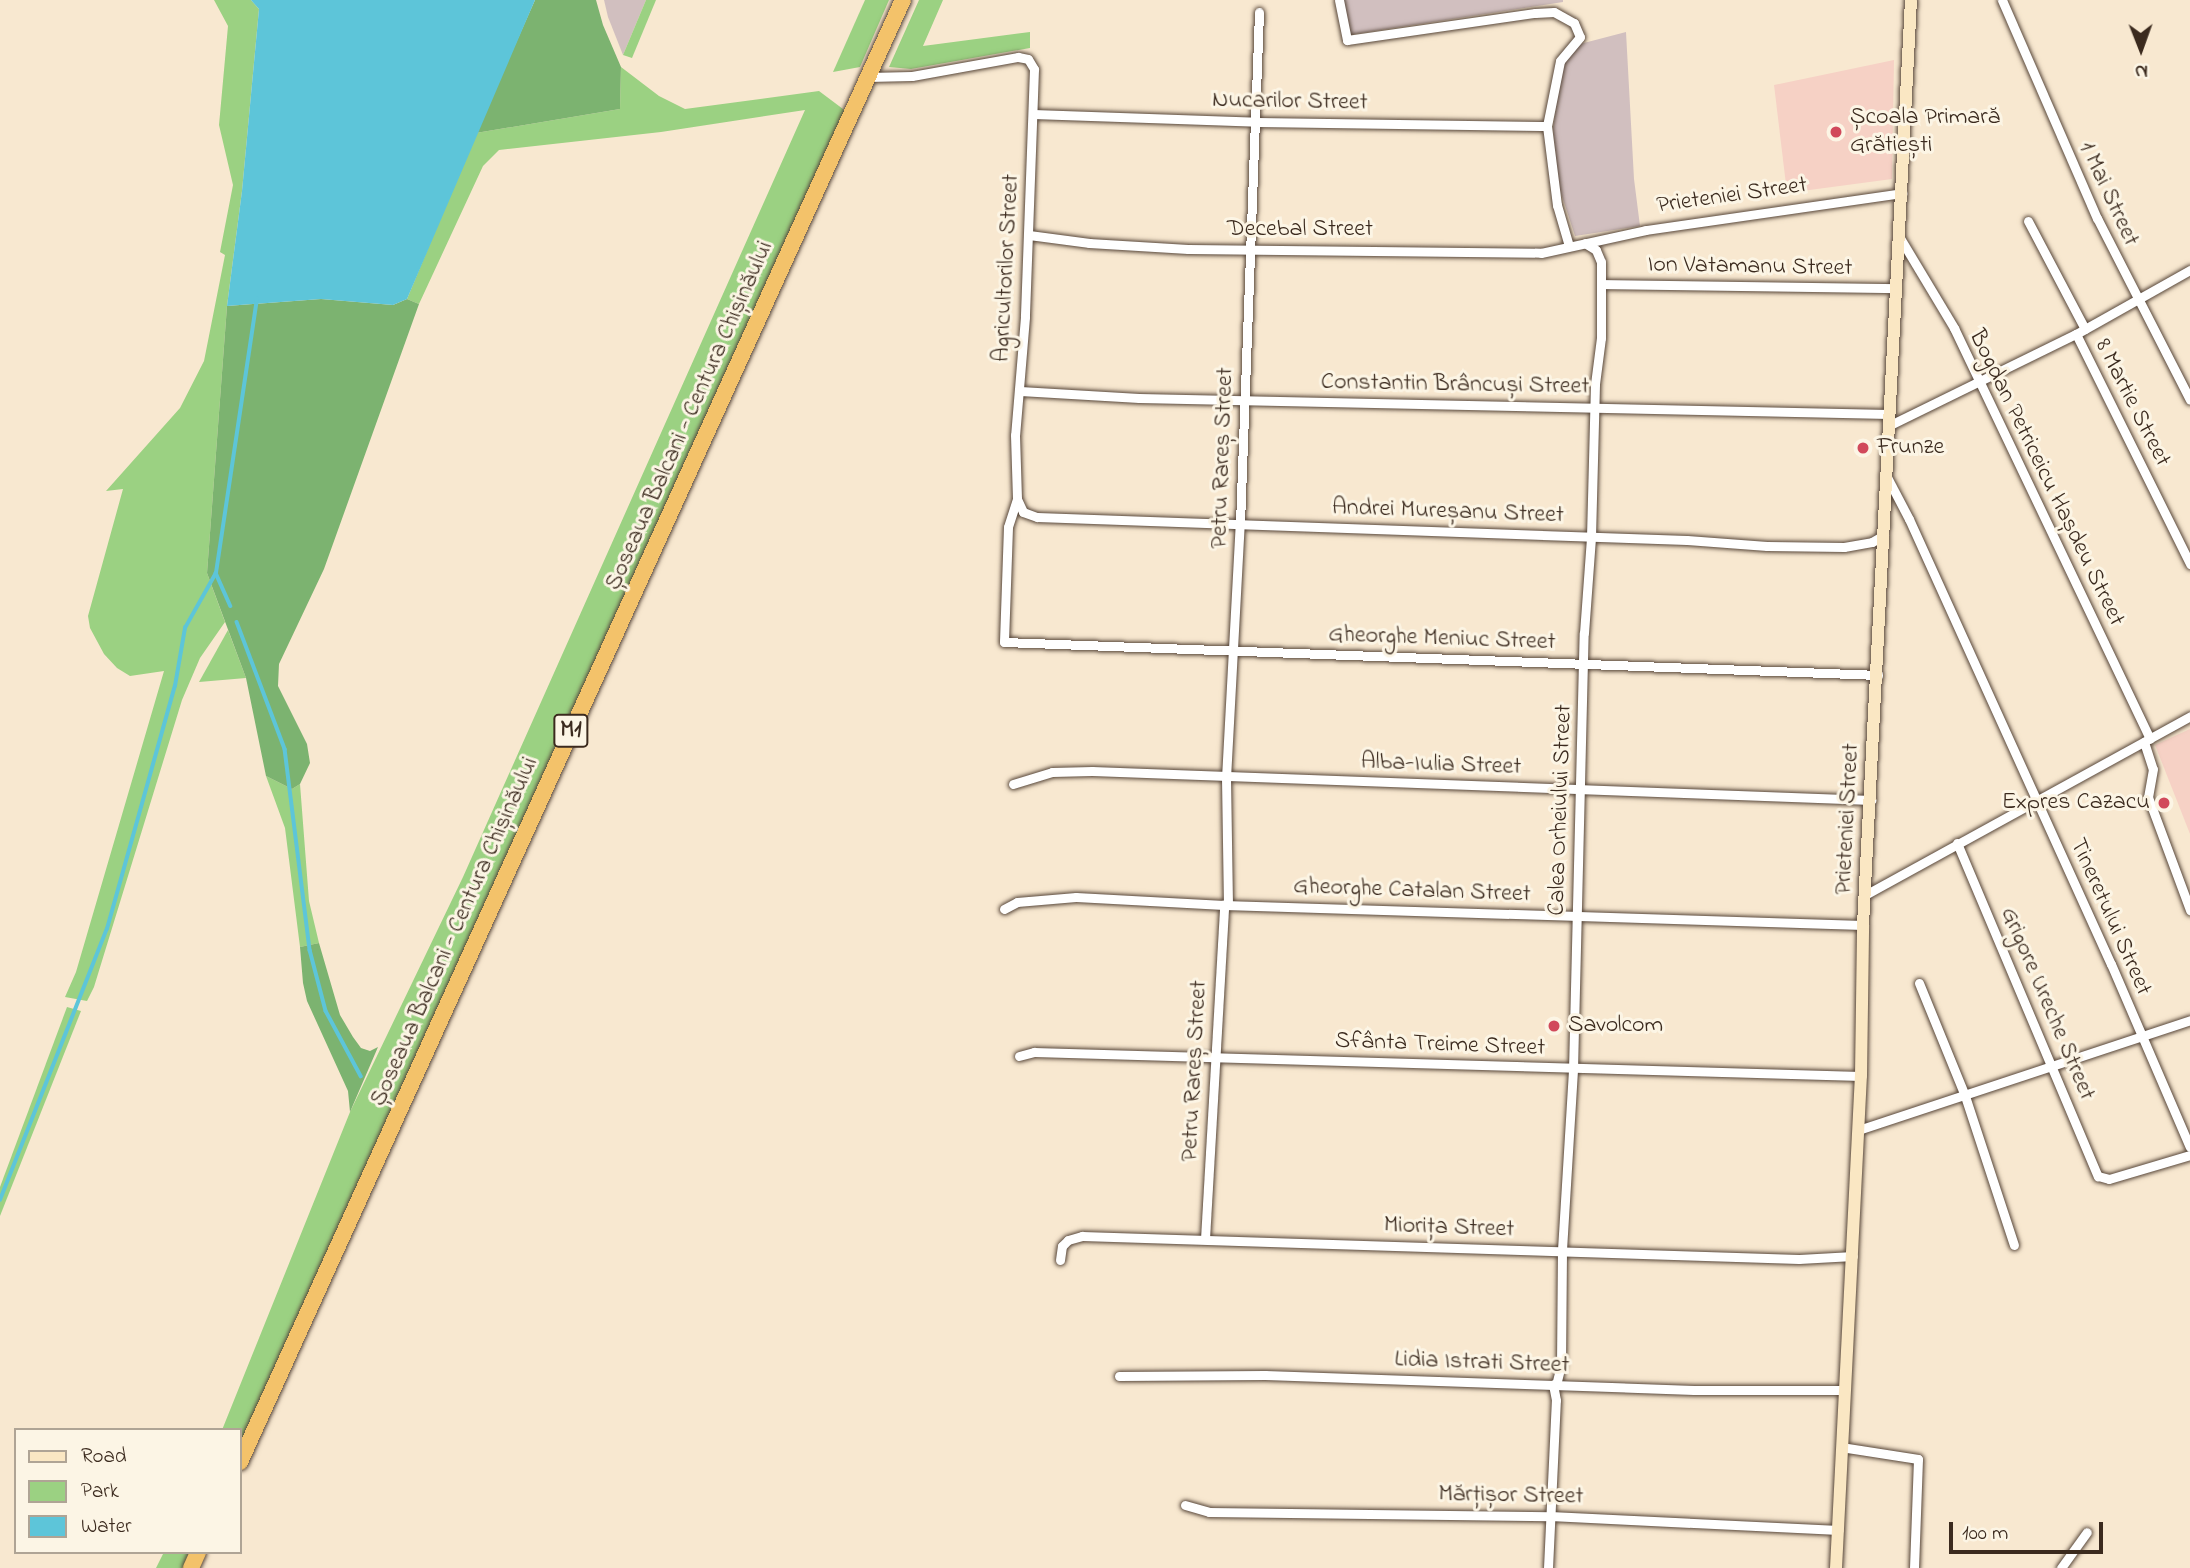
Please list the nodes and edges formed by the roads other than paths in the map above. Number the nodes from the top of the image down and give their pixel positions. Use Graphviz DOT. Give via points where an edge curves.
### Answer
graph roads {
  1 [pos="903,0"];
  2 [pos="1339,0"];
  3 [pos="1910,0"];
  4 [pos="2002,0"];
  5 [pos="1259,12"];
  6 [pos="868,77"];
  7 [pos="1032,114"];
  8 [pos="1256,122"];
  9 [pos="1547,126"];
  10 [pos="1902,193"];
  11 [pos="2028,221"];
  12 [pos="1029,235"];
  13 [pos="1900,238"];
  14 [pos="1585,243"];
  15 [pos="1569,246"];
  16 [pos="1252,248"];
  17 [pos="2190,270"];
  18 [pos="1602,284"];
  19 [pos="1897,288"];
  20 [pos="2138,301"];
  21 [pos="2081,332"];
  22 [pos="1979,381"];
  23 [pos="1020,391"];
  24 [pos="1244,400"];
  25 [pos="2190,400"];
  26 [pos="1595,407"];
  27 [pos="1889,420"];
  28 [pos="1886,476"];
  29 [pos="1017,499"];
  30 [pos="1240,523"];
  31 [pos="1884,535"];
  32 [pos="1591,537"];
  33 [pos="2190,564"];
  34 [pos="1004,642"];
  35 [pos="1234,650"];
  36 [pos="1584,664"];
  37 [pos="1878,676"];
  38 [pos="2190,716"];
  39 [pos="2147,740"];
  40 [pos="1226,778"];
  41 [pos="1013,784"];
  42 [pos="1582,788"];
  43 [pos="1871,800"];
  44 [pos="2036,801"];
  45 [pos="1957,843"];
  46 [pos="1865,895"];
  47 [pos="1226,905"];
  48 [pos="1004,909"];
  49 [pos="2190,910"];
  50 [pos="1578,916"];
  51 [pos="1863,925"];
  52 [pos="1919,983"];
  53 [pos="2190,1020"];
  54 [pos="2143,1035"];
  55 [pos="1019,1056"];
  56 [pos="1217,1058"];
  57 [pos="2053,1065"];
  58 [pos="1573,1070"];
  59 [pos="1861,1076"];
  60 [pos="1964,1093"];
  61 [pos="1858,1130"];
  62 [pos="2190,1147"];
  63 [pos="2190,1155"];
  64 [pos="1205,1239"];
  65 [pos="2014,1245"];
  66 [pos="1562,1251"];
  67 [pos="1853,1256"];
  68 [pos="1060,1260"];
  69 [pos="1119,1376"];
  70 [pos="1555,1385"];
  71 [pos="1844,1390"];
  72 [pos="1841,1447"];
  73 [pos="242,1458"];
  74 [pos="1185,1505"];
  75 [pos="1550,1516"];
  76 [pos="1839,1530"];
  77 [pos="2087,1532"];
  78 [pos="1548,1568"];
  79 [pos="1836,1568"];
  80 [pos="1914,1568"];
  81 [pos="2061,1568"];
  1 -- 6 [label="highway, Șoseaua Balcani - Centura Chișinăului / M1"];
  2 -- 9 [label="street" via="1347,40 1554,12 1574,23 1580,37 1560,61"];
  3 -- 10 [label="street, Prieteniei Street"];
  4 -- 20 [label="street, 1 Mai Street"];
  5 -- 8 [label="street, Petru Rareș Street"];
  6 -- 7 [label="street, Agricultorilor Street" via="912,76 1028,59 1034,69"];
  6 -- 73 [label="highway, Șoseaua Balcani - Centura Chișinăului / M1"];
  7 -- 8 [label="street, Nucarilor Street"];
  7 -- 12 [label="street, Agricultorilor Street"];
  8 -- 9 [label="street, Nucarilor Street"];
  8 -- 16 [label="street, Petru Rareș Street"];
  9 -- 15 [label="street" via="1555,194"];
  10 -- 13 [label="street, Prieteniei Street"];
  10 -- 14 [label="street, Prieteniei Street"];
  11 -- 21 [label="street, 8 Martie Street"];
  12 -- 16 [label="street, Decebal Street" via="1160,248"];
  12 -- 23 [label="street, Agricultorilor Street"];
  13 -- 19 [label="street, Prieteniei Street"];
  13 -- 22 [label="street, Bogdan Petriceicu Hașdeu Street" via="1954,328"];
  14 -- 15 [label="street, Prieteniei Street"];
  14 -- 18 [label="street, Calea Orheiului Street" via="1596,250"];
  15 -- 16 [label="street, Decebal Street" via="1541,253"];
  16 -- 24 [label="street, Petru Rareș Street"];
  17 -- 20 [label="street"];
  18 -- 19 [label="street, Ion Vatamanu Street"];
  18 -- 26 [label="street, Calea Orheiului Street"];
  19 -- 27 [label="street, Prieteniei Street"];
  20 -- 21 [label="street"];
  20 -- 25 [label="street, 1 Mai Street"];
  21 -- 22 [label="street"];
  21 -- 33 [label="street, 8 Martie Street"];
  22 -- 27 [label="street"];
  22 -- 39 [label="street, Bogdan Petriceicu Hașdeu Street"];
  23 -- 24 [label="street, Constantin Brâncuși Street"];
  23 -- 29 [label="street, Agricultorilor Street" via="1015,435"];
  24 -- 26 [label="street, Constantin Brâncuși Street"];
  24 -- 30 [label="street, Petru Rareș Street"];
  26 -- 27 [label="street, Constantin Brâncuși Street"];
  26 -- 32 [label="street, Calea Orheiului Street"];
  27 -- 28 [label="street, Prieteniei Street"];
  28 -- 31 [label="street, Prieteniei Street"];
  28 -- 44 [label="street, Tineretului Street"];
  29 -- 30 [label="street, Andrei Mureșanu Street" via="1030,516"];
  29 -- 34 [label="street, Agricultorilor Street" via="1009,527"];
  30 -- 32 [label="street, Andrei Mureșanu Street"];
  30 -- 35 [label="street, Petru Rareș Street"];
  31 -- 32 [label="street, Andrei Mureșanu Street" via="1844,547"];
  31 -- 37 [label="street, Prieteniei Street"];
  32 -- 36 [label="street, Calea Orheiului Street"];
  34 -- 35 [label="street, Gheorghe Meniuc Street"];
  35 -- 36 [label="street, Gheorghe Meniuc Street"];
  35 -- 40 [label="street, Petru Rareș Street"];
  36 -- 37 [label="street, Gheorghe Meniuc Street"];
  36 -- 42 [label="street, Calea Orheiului Street"];
  37 -- 43 [label="street, Prieteniei Street"];
  38 -- 39 [label="street"];
  39 -- 44 [label="street"];
  39 -- 49 [label="street, Bogdan Petriceicu Hașdeu Street" via="2153,769 2148,797"];
  40 -- 41 [label="street, Alba-Iulia Street" via="1052,772"];
  40 -- 42 [label="street, Alba-Iulia Street"];
  40 -- 47 [label="street, Petru Rareș Street"];
  42 -- 43 [label="street, Alba-Iulia Street"];
  42 -- 50 [label="street, Calea Orheiului Street"];
  43 -- 46 [label="street, Prieteniei Street"];
  44 -- 45 [label="street"];
  44 -- 54 [label="street, Tineretului Street"];
  45 -- 46 [label="street"];
  45 -- 57 [label="street, Grigore Ureche Street"];
  46 -- 51 [label="street, Prieteniei Street"];
  47 -- 48 [label="street, Gheorghe Catalan Street" via="1076,897 1017,902"];
  47 -- 50 [label="street, Gheorghe Catalan Street"];
  47 -- 56 [label="street, Petru Rareș Street"];
  50 -- 51 [label="street, Gheorghe Catalan Street"];
  50 -- 58 [label="street, Calea Orheiului Street"];
  51 -- 59 [label="street, Prieteniei Street"];
  52 -- 60 [label="street"];
  53 -- 54 [label="street"];
  54 -- 57 [label="street"];
  54 -- 62 [label="street, Tineretului Street"];
  55 -- 56 [label="street, Sfânta Treime Street" via="1034,1052"];
  56 -- 58 [label="street, Sfânta Treime Street"];
  56 -- 64 [label="street, Petru Rareș Street"];
  57 -- 60 [label="street"];
  57 -- 63 [label="street, Grigore Ureche Street" via="2101,1179"];
  58 -- 59 [label="street, Sfânta Treime Street"];
  58 -- 66 [label="street, Calea Orheiului Street"];
  59 -- 61 [label="street, Prieteniei Street"];
  60 -- 61 [label="street"];
  60 -- 65 [label="street"];
  61 -- 67 [label="street, Prieteniei Street"];
  64 -- 66 [label="street, Miorița Street"];
  64 -- 68 [label="street, Miorița Street" via="1082,1236 1068,1240"];
  66 -- 67 [label="street, Miorița Street" via="1799,1259"];
  66 -- 70 [label="street, Calea Orheiului Street" via="1561,1365"];
  67 -- 71 [label="street, Prieteniei Street"];
  69 -- 70 [label="street, Lidia Istrati Street" via="1265,1375"];
  70 -- 71 [label="street, Lidia Istrati Street"];
  70 -- 75 [label="street, Calea Orheiului Street"];
  71 -- 72 [label="street, Prieteniei Street"];
  72 -- 76 [label="street, Prieteniei Street"];
  72 -- 80 [label="street" via="1918,1459"];
  74 -- 75 [label="street, Mărțișor Street" via="1209,1512"];
  75 -- 76 [label="street, Mărțișor Street"];
  75 -- 78 [label="street, Calea Orheiului Street"];
  76 -- 79 [label="street, Prieteniei Street"];
  77 -- 81 [label="street"];
}
